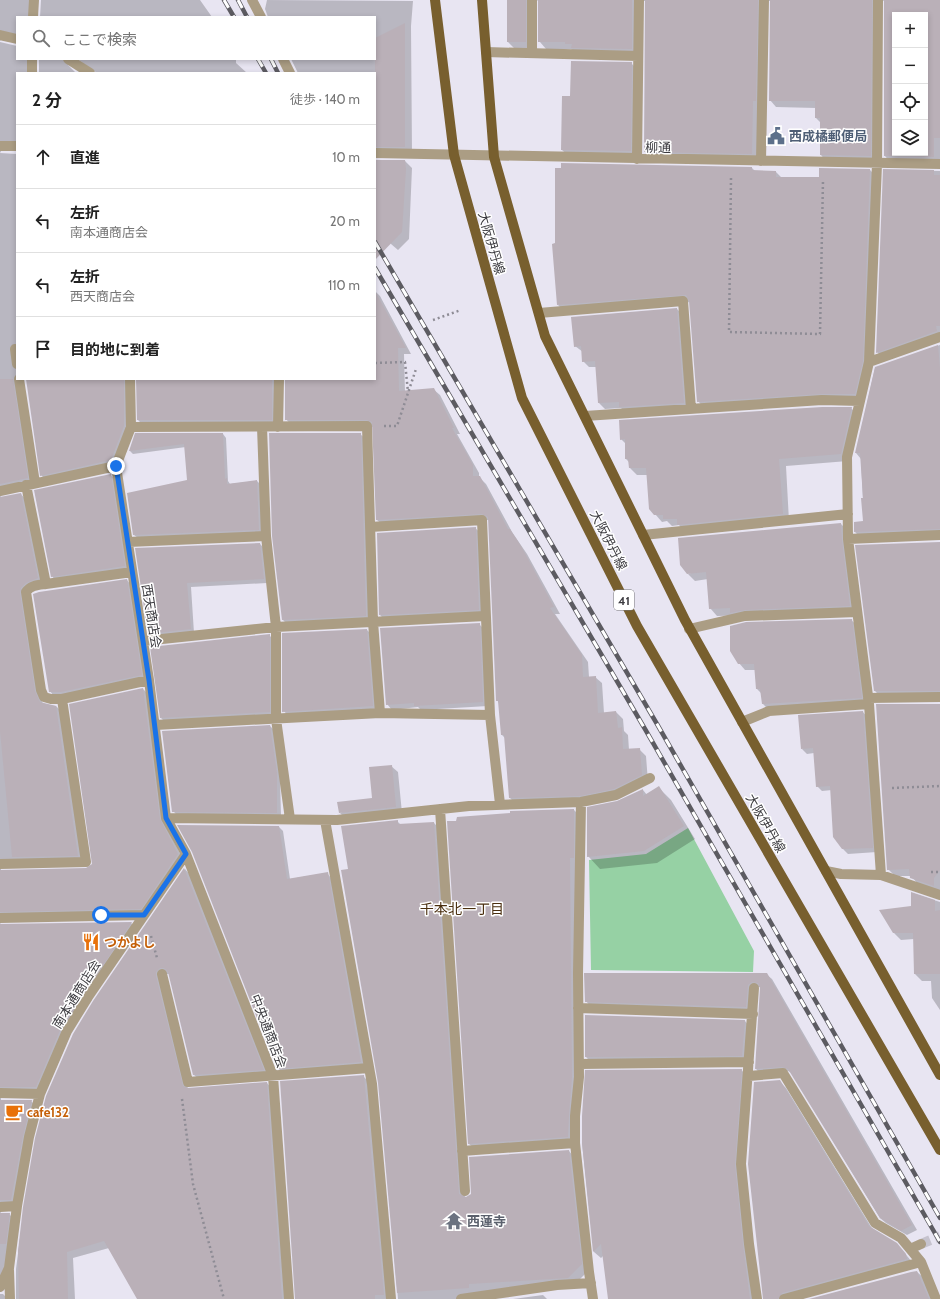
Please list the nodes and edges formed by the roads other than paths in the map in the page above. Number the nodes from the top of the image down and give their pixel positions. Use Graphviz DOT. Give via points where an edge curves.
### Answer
graph roads {
  1 [pos="34,0"];
  2 [pos="252,0"];
  3 [pos="435,0"];
  4 [pos="482,0"];
  5 [pos="532,0"];
  6 [pos="639,0"];
  7 [pos="764,0"];
  8 [pos="878,0"];
  9 [pos="33,16"];
  10 [pos="260,16"];
  11 [pos="0,35"];
  12 [pos="16,38"];
  13 [pos="486,52"];
  14 [pos="532,53"];
  15 [pos="638,56"];
  16 [pos="32,60"];
  17 [pos="70,60"];
  18 [pos="284,60"];
  19 [pos="32,72"];
  20 [pos="88,72"];
  21 [pos="290,72"];
  22 [pos="0,146"];
  23 [pos="16,146"];
  24 [pos="376,153"];
  25 [pos="454,155"];
  26 [pos="494,157"];
  27 [pos="636,159"];
  28 [pos="761,161"];
  29 [pos="877,164"];
  30 [pos="940,164"];
  31 [pos="539,313"];
  32 [pos="940,337"];
  33 [pos="15,349"];
  34 [pos="16,356"];
  35 [pos="869,362"];
  36 [pos="19,380"];
  37 [pos="130,380"];
  38 [pos="279,380"];
  39 [pos="860,401"];
  40 [pos="691,410"];
  41 [pos="585,416"];
  42 [pos="131,427"];
  43 [pos="262,427"];
  44 [pos="278,427"];
  45 [pos="116,466"];
  46 [pos="31,484"];
  47 [pos="0,491"];
  48 [pos="848,514"];
  49 [pos="370,527"];
  50 [pos="643,535"];
  51 [pos="266,536"];
  52 [pos="940,536"];
  53 [pos="848,540"];
  54 [pos="128,542"];
  55 [pos="132,572"];
  56 [pos="46,584"];
  57 [pos="857,612"];
  58 [pos="485,616"];
  59 [pos="372,622"];
  60 [pos="276,627"];
  61 [pos="689,629"];
  62 [pos="143,641"];
  63 [pos="149,680"];
  64 [pos="940,697"];
  65 [pos="62,699"];
  66 [pos="868,701"];
  67 [pos="380,713"];
  68 [pos="490,715"];
  69 [pos="276,719"];
  70 [pos="742,722"];
  71 [pos="155,725"];
  72 [pos="650,778"];
  73 [pos="581,802"];
  74 [pos="500,804"];
  75 [pos="440,809"];
  76 [pos="166,818"];
  77 [pos="290,819"];
  78 [pos="325,820"];
  79 [pos="186,854"];
  80 [pos="0,864"];
  81 [pos="826,871"];
  82 [pos="882,875"];
  83 [pos="940,896"];
  84 [pos="144,915"];
  85 [pos="0,918"];
  86 [pos="162,974"];
  87 [pos="754,988"];
  88 [pos="578,1008"];
  89 [pos="752,1014"];
  90 [pos="749,1062"];
  91 [pos="579,1064"];
  92 [pos="369,1068"];
  93 [pos="940,1075"];
  94 [pos="273,1076"];
  95 [pos="749,1076"];
  96 [pos="0,1093"];
  97 [pos="40,1094"];
  98 [pos="576,1143"];
  99 [pos="940,1150"];
  100 [pos="462,1151"];
  101 [pos="465,1191"];
  102 [pos="17,1206"];
  103 [pos="0,1207"];
  104 [pos="921,1244"];
  105 [pos="910,1249"];
  106 [pos="921,1262"];
  107 [pos="9,1268"];
  108 [pos="591,1283"];
  109 [pos="0,1288"];
  110 [pos="813,1295"];
  111 [pos="10,1299"];
  112 [pos="289,1299"];
  113 [pos="391,1299"];
  114 [pos="461,1299"];
  115 [pos="593,1299"];
  116 [pos="757,1299"];
  117 [pos="784,1299"];
  118 [pos="936,1299"];
  1 -- 9 [label="street"];
  2 -- 10 [label="street"];
  3 -- 25 [label="main road, 大阪伊丹線 / 41"];
  4 -- 13 [label="main road, 大阪伊丹線"];
  5 -- 14 [label="street"];
  6 -- 15 [label="street"];
  7 -- 28 [label="street"];
  8 -- 29 [label="street"];
  11 -- 12 [label="street"];
  13 -- 14 [label="street"];
  13 -- 26 [label="main road, 大阪伊丹線"];
  14 -- 15 [label="street"];
  15 -- 27 [label="street"];
  16 -- 19 [label="street"];
  17 -- 20 [label="street"];
  18 -- 21 [label="street"];
  22 -- 23 [label="street"];
  24 -- 25 [label="street, 柳通"];
  25 -- 26 [label="street, 柳通"];
  25 -- 99 [label="main road, 大阪伊丹線 / 41" via="522,398 637,626"];
  26 -- 27 [label="street, 柳通"];
  26 -- 31 [label="main road, 大阪伊丹線"];
  27 -- 28 [label="street, 柳通"];
  28 -- 29 [label="street, 柳通"];
  29 -- 30 [label="street, 柳通"];
  29 -- 35 [label="street"];
  31 -- 40 [label="street" via="683,301"];
  31 -- 41 [label="main road, 大阪伊丹線" via="545,336"];
  32 -- 35 [label="street"];
  33 -- 34 [label="street"];
  35 -- 39 [label="street"];
  36 -- 46 [label="street"];
  37 -- 42 [label="street"];
  38 -- 44 [label="street"];
  39 -- 40 [label="street" via="822,400"];
  39 -- 48 [label="street" via="847,456"];
  40 -- 41 [label="street"];
  41 -- 50 [label="main road, 大阪伊丹線"];
  42 -- 43 [label="street"];
  42 -- 45 [label="street"];
  43 -- 44 [label="street"];
  43 -- 51 [label="street"];
  44 -- 49 [label="street" via="367,426"];
  45 -- 46 [label="street"];
  45 -- 54 [label="street, 西天商店会"];
  46 -- 47 [label="street"];
  46 -- 56 [label="street"];
  48 -- 50 [label="street"];
  48 -- 53 [label="street"];
  49 -- 58 [label="street" via="482,520"];
  49 -- 59 [label="street"];
  50 -- 61 [label="main road, 大阪伊丹線"];
  51 -- 54 [label="street"];
  51 -- 60 [label="street"];
  52 -- 53 [label="street"];
  53 -- 57 [label="street"];
  54 -- 55 [label="street, 西天商店会"];
  55 -- 56 [label="street"];
  55 -- 62 [label="street, 西天商店会"];
  56 -- 65 [label="street" via="34,586 26,592 41,690 44,697"];
  57 -- 61 [label="street" via="745,616"];
  57 -- 66 [label="street"];
  58 -- 59 [label="street"];
  58 -- 68 [label="street"];
  59 -- 60 [label="street"];
  59 -- 67 [label="street"];
  60 -- 62 [label="street"];
  60 -- 69 [label="street"];
  61 -- 70 [label="main road, 大阪伊丹線"];
  62 -- 63 [label="street, 西天商店会"];
  63 -- 65 [label="street"];
  63 -- 71 [label="street, 西天商店会"];
  64 -- 66 [label="street"];
  65 -- 80 [label="street" via="86,862"];
  66 -- 70 [label="street" via="768,711"];
  66 -- 82 [label="street"];
  67 -- 68 [label="street"];
  67 -- 69 [label="street"];
  68 -- 74 [label="street"];
  69 -- 71 [label="street"];
  69 -- 77 [label="street"];
  70 -- 81 [label="main road, 大阪伊丹線"];
  71 -- 76 [label="street, 西天商店会"];
  72 -- 73 [label="street" via="616,794"];
  73 -- 74 [label="street"];
  73 -- 88 [label="street"];
  74 -- 75 [label="street"];
  75 -- 78 [label="street"];
  75 -- 100 [label="street"];
  76 -- 77 [label="street"];
  76 -- 79 [label="street, 西天商店会"];
  77 -- 78 [label="street"];
  78 -- 92 [label="street"];
  79 -- 84 [label="street, 南本通商店会"];
  79 -- 94 [label="street, 中央通商店会"];
  81 -- 82 [label="street"];
  81 -- 93 [label="main road, 大阪伊丹線"];
  82 -- 83 [label="street"];
  84 -- 85 [label="street"];
  84 -- 97 [label="street, 南本通商店会" via="67,1031"];
  86 -- 94 [label="street" via="188,1082"];
  87 -- 89 [label="street"];
  88 -- 89 [label="street"];
  88 -- 91 [label="street"];
  89 -- 90 [label="street"];
  90 -- 91 [label="street"];
  90 -- 95 [label="street"];
  91 -- 98 [label="street" via="575,1116"];
  92 -- 94 [label="street"];
  92 -- 113 [label="street"];
  94 -- 112 [label="street, 中央通商店会"];
  95 -- 105 [label="street" via="783,1073 875,1223 901,1238"];
  95 -- 116 [label="street" via="741,1164"];
  96 -- 97 [label="street"];
  97 -- 102 [label="street, 南本通商店会" via="29,1137"];
  98 -- 100 [label="street"];
  98 -- 108 [label="street"];
  100 -- 101 [label="street"];
  102 -- 103 [label="street"];
  102 -- 107 [label="street, 南本通商店会"];
  104 -- 105 [label="street"];
  105 -- 106 [label="street"];
  106 -- 110 [label="street"];
  106 -- 118 [label="street"];
  107 -- 109 [label="street"];
  107 -- 111 [label="street"];
  108 -- 114 [label="street" via="557,1285"];
  108 -- 115 [label="street"];
  110 -- 117 [label="street"];
}
